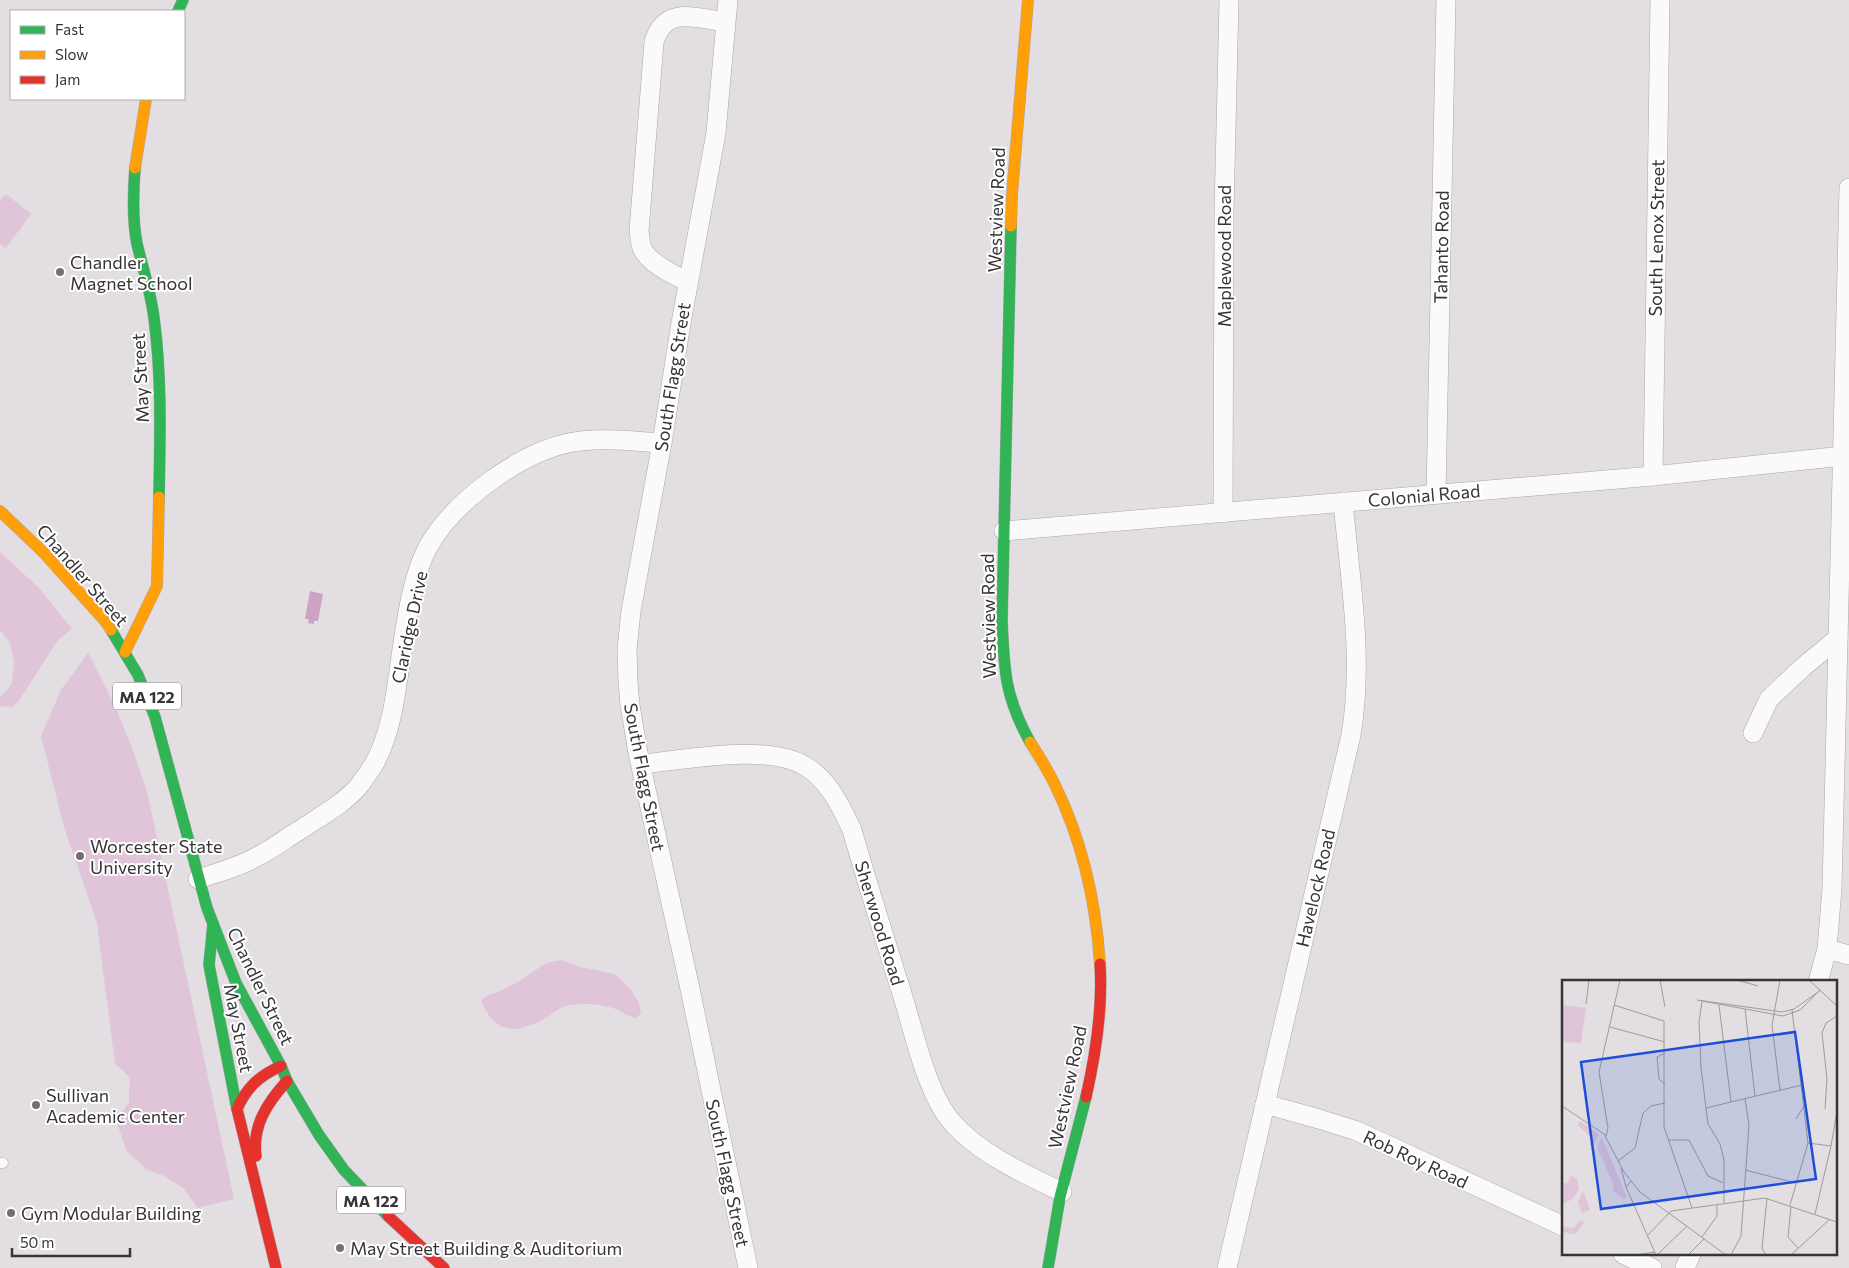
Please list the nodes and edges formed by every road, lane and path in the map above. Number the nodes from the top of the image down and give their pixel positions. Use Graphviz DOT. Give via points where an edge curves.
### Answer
graph roads {
  1 [pos="728,0"];
  2 [pos="1028,0"];
  3 [pos="1229,0"];
  4 [pos="1446,0"];
  5 [pos="1660,0"];
  6 [pos="726,22"];
  7 [pos="146,100"];
  8 [pos="1849,188"];
  9 [pos="688,282"];
  10 [pos="662,442"];
  11 [pos="1843,456"];
  12 [pos="1653,476"];
  13 [pos="1436,494"];
  14 [pos="1343,502"];
  15 [pos="0,511"];
  16 [pos="1223,513"];
  17 [pos="1004,531"];
  18 [pos="1838,638"];
  19 [pos="124,652"];
  20 [pos="1753,733"];
  21 [pos="641,764"];
  22 [pos="198,879"];
  23 [pos="212,924"];
  24 [pos="1827,949"];
  25 [pos="1849,955"];
  26 [pos="1819,980"];
  27 [pos="281,1066"];
  28 [pos="287,1081"];
  29 [pos="1265,1104"];
  30 [pos="237,1109"];
  31 [pos="256,1182"];
  32 [pos="1062,1192"];
  33 [pos="1562,1226"];
  34 [pos="1627,1256"];
  35 [pos="1690,1256"];
  36 [pos="276,1268"];
  37 [pos="444,1268"];
  38 [pos="748,1268"];
  39 [pos="1048,1268"];
  40 [pos="1226,1268"];
  41 [pos="1652,1268"];
  42 [pos="1685,1268"];
  1 -- 6 [label="street, South Flagg Street"];
  2 -- 17 [label="street, Westview Road" via="1012,195"];
  3 -- 16 [label="street, Maplewood Road" via="1224,212"];
  4 -- 13 [label="street, Tahanto Road"];
  5 -- 12 [label="street, South Lenox Street"];
  6 -- 9 [label="street, South Flagg Street" via="716,133"];
  6 -- 9 [label="street, South Flagg Street" via="675,16 660,27 654,42 639,231 642,249 653,261"];
  7 -- 19 [label="street, May Street" via="132,200 137,242 154,316 159,361 157,586"];
  8 -- 11 [label="street"];
  9 -- 10 [label="street, South Flagg Street"];
  10 -- 21 [label="street, South Flagg Street" via="627,649 630,706"];
  10 -- 22 [label="street, Claridge Drive" via="596,440 542,450 507,470 468,499 446,521 428,548 416,580 385,737 373,765 357,788 258,856"];
  11 -- 12 [label="street, Colonial Road"];
  11 -- 18 [label="street"];
  12 -- 13 [label="street, Colonial Road"];
  13 -- 14 [label="street, Colonial Road"];
  14 -- 16 [label="street, Colonial Road"];
  14 -- 29 [label="street, Havelock Road" via="1357,647 1356,704"];
  15 -- 19 [label="street, Chandler Street / MA 122" via="44,553 105,621"];
  16 -- 17 [label="street, Colonial Road"];
  17 -- 32 [label="street, Westview Road" via="1002,620 1009,696 1016,717 1067,812 1084,867 1098,935 1098,1031 1090,1080"];
  18 -- 20 [label="street" via="1769,699"];
  18 -- 24 [label="street" via="1832,889"];
  19 -- 22 [label="street, Chandler Street / MA 122" via="138,675 155,717"];
  21 -- 32 [label="street, Sherwood Road" via="724,756 780,756 805,766 823,781 839,802 852,830 914,1035 942,1109 976,1144 1029,1177"];
  21 -- 38 [label="street, South Flagg Street"];
  22 -- 23 [label="street, Chandler Street / MA 122"];
  23 -- 27 [label="street, Chandler Street / MA 122" via="236,983"];
  23 -- 30 [label="street, May Street" via="209,965"];
  24 -- 25 [label="street"];
  24 -- 26 [label="street"];
  27 -- 28 [label="street, Chandler Street / MA 122"];
  27 -- 30 [label="street, May Street" via="263,1074 244,1093"];
  28 -- 31 [label="street, May Street" via="262,1115 255,1134"];
  28 -- 37 [label="street, Chandler Street / MA 122" via="344,1170 374,1203"];
  29 -- 33 [label="street, Rob Roy Road" via="1357,1131"];
  29 -- 40 [label="street, Havelock Road"];
  30 -- 31 [label="street, May Street"];
  31 -- 36 [label="street, May Street"];
  32 -- 39 [label="street, Westview Road"];
  34 -- 41 [label="street"];
  35 -- 42 [label="street"];
}
